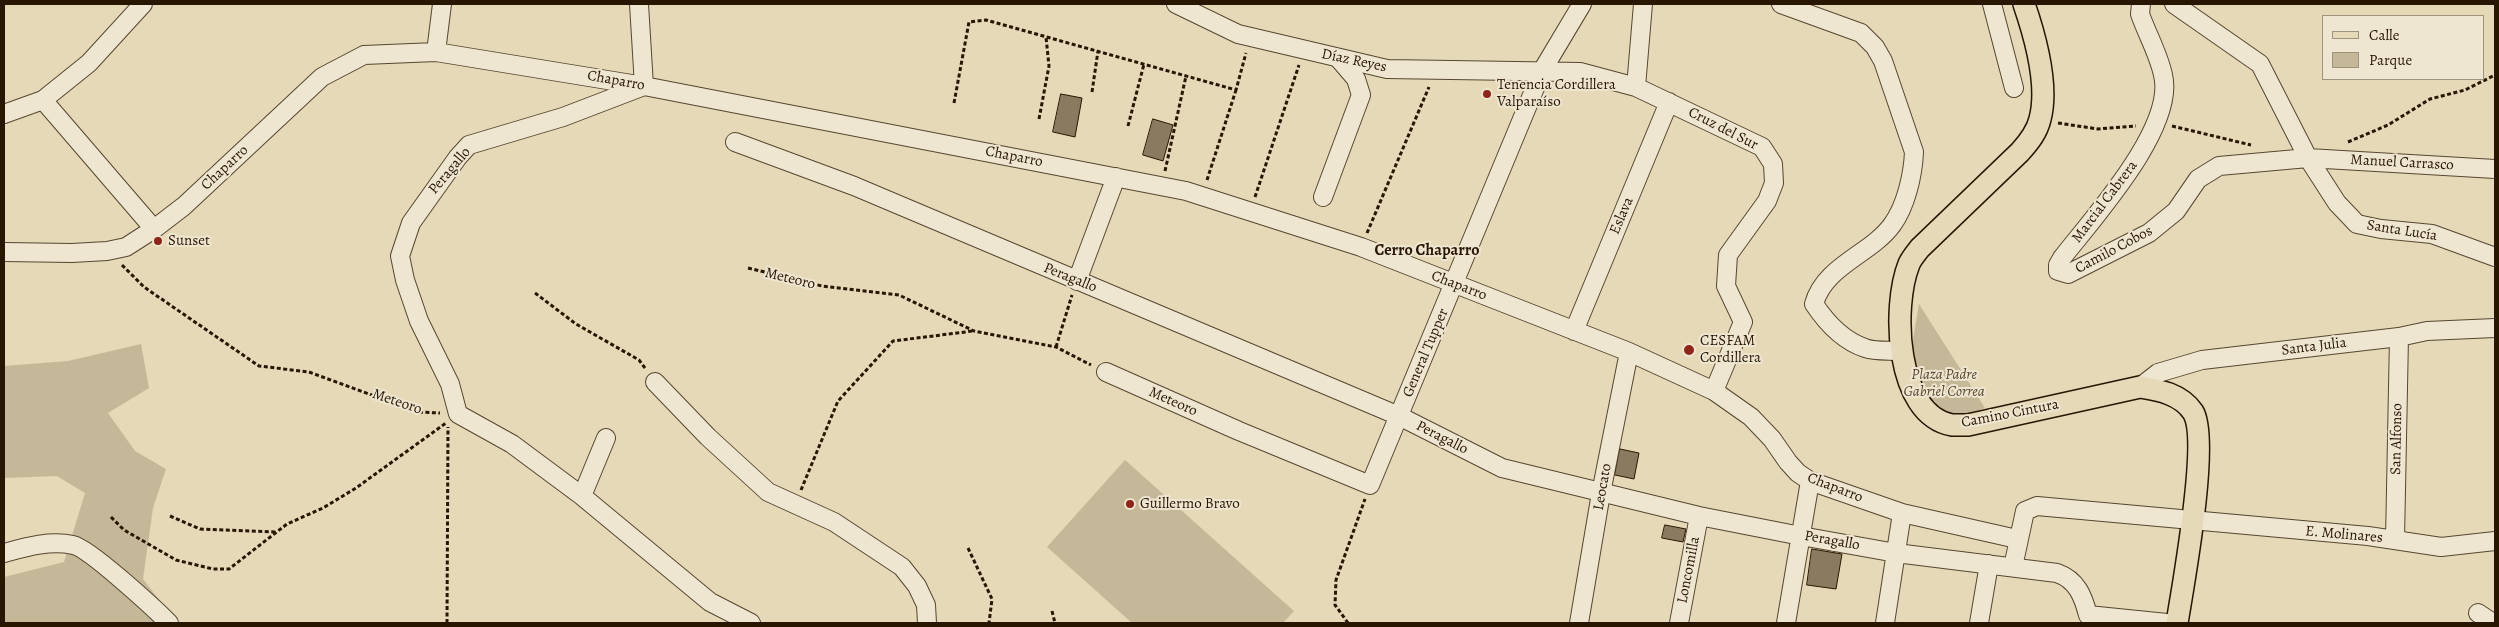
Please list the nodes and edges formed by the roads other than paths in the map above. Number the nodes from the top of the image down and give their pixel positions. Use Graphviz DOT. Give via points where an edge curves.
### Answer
graph roads {
  1 [pos="143,4"];
  2 [pos="442,4"];
  3 [pos="639,4"];
  4 [pos="1176,4"];
  5 [pos="1582,4"];
  6 [pos="1643,4"];
  7 [pos="1781,4"];
  8 [pos="1992,4"];
  9 [pos="2024,4"];
  10 [pos="2141,4"];
  11 [pos="2174,4"];
  12 [pos="436,52"];
  13 [pos="1338,58"];
  14 [pos="1542,71"];
  15 [pos="644,86"];
  16 [pos="1636,87"];
  17 [pos="2014,88"];
  18 [pos="43,100"];
  19 [pos="1670,102"];
  20 [pos="4,114"];
  21 [pos="734,142"];
  22 [pos="2308,158"];
  23 [pos="2495,169"];
  24 [pos="1116,177"];
  25 [pos="1322,197"];
  26 [pos="154,229"];
  27 [pos="4,252"];
  28 [pos="2495,257"];
  29 [pos="2062,258"];
  30 [pos="1077,281"];
  31 [pos="1455,284"];
  32 [pos="2495,328"];
  33 [pos="1574,331"];
  34 [pos="2399,337"];
  35 [pos="1900,351"];
  36 [pos="1629,352"];
  37 [pos="1106,372"];
  38 [pos="655,382"];
  39 [pos="2140,387"];
  40 [pos="1714,391"];
  41 [pos="1399,416"];
  42 [pos="606,438"];
  43 [pos="1810,481"];
  44 [pos="1370,485"];
  45 [pos="1601,493"];
  46 [pos="582,496"];
  47 [pos="1902,513"];
  48 [pos="1699,516"];
  49 [pos="2193,521"];
  50 [pos="1801,536"];
  51 [pos="2017,539"];
  52 [pos="2395,540"];
  53 [pos="2495,541"];
  54 [pos="4,552"];
  55 [pos="1896,553"];
  56 [pos="1989,564"];
  57 [pos="2013,567"];
  58 [pos="2478,613"];
  59 [pos="2088,619"];
  60 [pos="169,623"];
  61 [pos="751,623"];
  62 [pos="927,623"];
  63 [pos="1579,623"];
  64 [pos="1679,623"];
  65 [pos="1786,623"];
  66 [pos="1885,623"];
  67 [pos="1979,623"];
  68 [pos="2167,623"];
  69 [pos="2177,623"];
  70 [pos="2493,623"];
  1 -- 18 [label="street" via="89,63"];
  2 -- 12 [label="street"];
  3 -- 15 [label="street"];
  4 -- 13 [label="street, Díaz Reyes" via="1238,34"];
  5 -- 14 [label="street, General Tupper"];
  6 -- 16 [label="street"];
  7 -- 35 [label="street" via="1862,33 1883,61 1914,152 1900,212 1891,227 1829,278 1818,291 1814,304 1824,319 1866,349"];
  8 -- 17 [label="street"];
  9 -- 35 [label="main road, Camino Cintura" via="2036,40 2044,102 2040,120 2033,136 2020,152 1920,248 1910,263 1900,317"];
  10 -- 29 [label="street, Marcial Cabrera" via="2140,14 2164,76 2165,101 2134,167"];
  11 -- 22 [label="street, Santa Lucía" via="2260,64"];
  12 -- 15 [label="street, Chaparro"];
  12 -- 26 [label="street, Chaparro" via="364,55 322,77 184,206"];
  13 -- 14 [label="street, Díaz Reyes" via="1387,69"];
  13 -- 25 [label="street" via="1356,79 1361,95"];
  14 -- 16 [label="street, Cruz del Sur" via="1580,72"];
  14 -- 31 [label="street, General Tupper"];
  15 -- 24 [label="street, Chaparro"];
  15 -- 46 [label="street, Peragallo" via="563,118 469,145 410,223 400,256 419,321 450,384 453,417 512,444"];
  16 -- 19 [label="street, Cruz del Sur"];
  18 -- 20 [label="street"];
  18 -- 26 [label="street"];
  19 -- 33 [label="street, Eslava"];
  19 -- 40 [label="street, Cruz del Sur" via="1762,147 1773,164 1774,183 1767,201 1728,254 1726,286 1743,322"];
  21 -- 30 [label="street, Peragallo" via="854,186"];
  22 -- 23 [label="street, Manuel Carrasco"];
  22 -- 28 [label="street, Santa Lucía" via="2337,203 2357,224 2432,234"];
  22 -- 29 [label="street, Camilo Cobos" via="2219,166 2198,179 2176,211 2149,233 2068,274 2058,271"];
  24 -- 30 [label="street"];
  24 -- 31 [label="street, Chaparro" via="1202,196 1361,247"];
  26 -- 27 [label="street, Chaparro" via="126,247 107,251"];
  30 -- 41 [label="street, Peragallo"];
  31 -- 33 [label="street, Chaparro"];
  31 -- 41 [label="street, General Tupper"];
  32 -- 34 [label="street, Santa Julia"];
  33 -- 36 [label="street, Chaparro"];
  34 -- 39 [label="street, Santa Julia" via="2202,360 2158,373"];
  34 -- 52 [label="street, San Alfonso"];
  35 -- 39 [label="main road, Camino Cintura" via="1922,405 1951,425 1968,425"];
  36 -- 40 [label="street, Chaparro"];
  36 -- 45 [label="street, Leocato"];
  37 -- 44 [label="street, Meteoro"];
  38 -- 62 [label="street" via="708,438 768,492 834,522 902,567 917,586 926,605"];
  39 -- 49 [label="main road, Camino Cintura" via="2176,397 2194,413 2199,450"];
  40 -- 43 [label="street, Chaparro" via="1751,417 1772,438 1798,473"];
  41 -- 44 [label="street, General Tupper"];
  41 -- 45 [label="street, Peragallo" via="1502,468"];
  42 -- 46 [label="street"];
  43 -- 47 [label="street, Chaparro"];
  43 -- 50 [label="street"];
  45 -- 48 [label="street, Peragallo"];
  45 -- 63 [label="street, Leocato"];
  46 -- 61 [label="street" via="710,602"];
  47 -- 51 [label="street, Chaparro"];
  47 -- 55 [label="street"];
  48 -- 50 [label="street, Peragallo"];
  48 -- 64 [label="street, Loncomilla"];
  49 -- 51 [label="street" via="2037,506 2025,511"];
  49 -- 52 [label="street, E. Molinares"];
  49 -- 69 [label="main road, Camino Cintura"];
  50 -- 55 [label="street, Peragallo"];
  50 -- 65 [label="street"];
  51 -- 57 [label="street"];
  52 -- 53 [label="street, E. Molinares" via="2441,547"];
  54 -- 60 [label="street" via="55,543 75,545 94,556"];
  55 -- 56 [label="street, Peragallo"];
  55 -- 66 [label="street"];
  56 -- 57 [label="street, Peragallo"];
  56 -- 67 [label="street"];
  57 -- 59 [label="street, Peragallo" via="2066,576 2084,599"];
  58 -- 70 [label="street"];
  59 -- 68 [label="street, Peragallo"];
}
